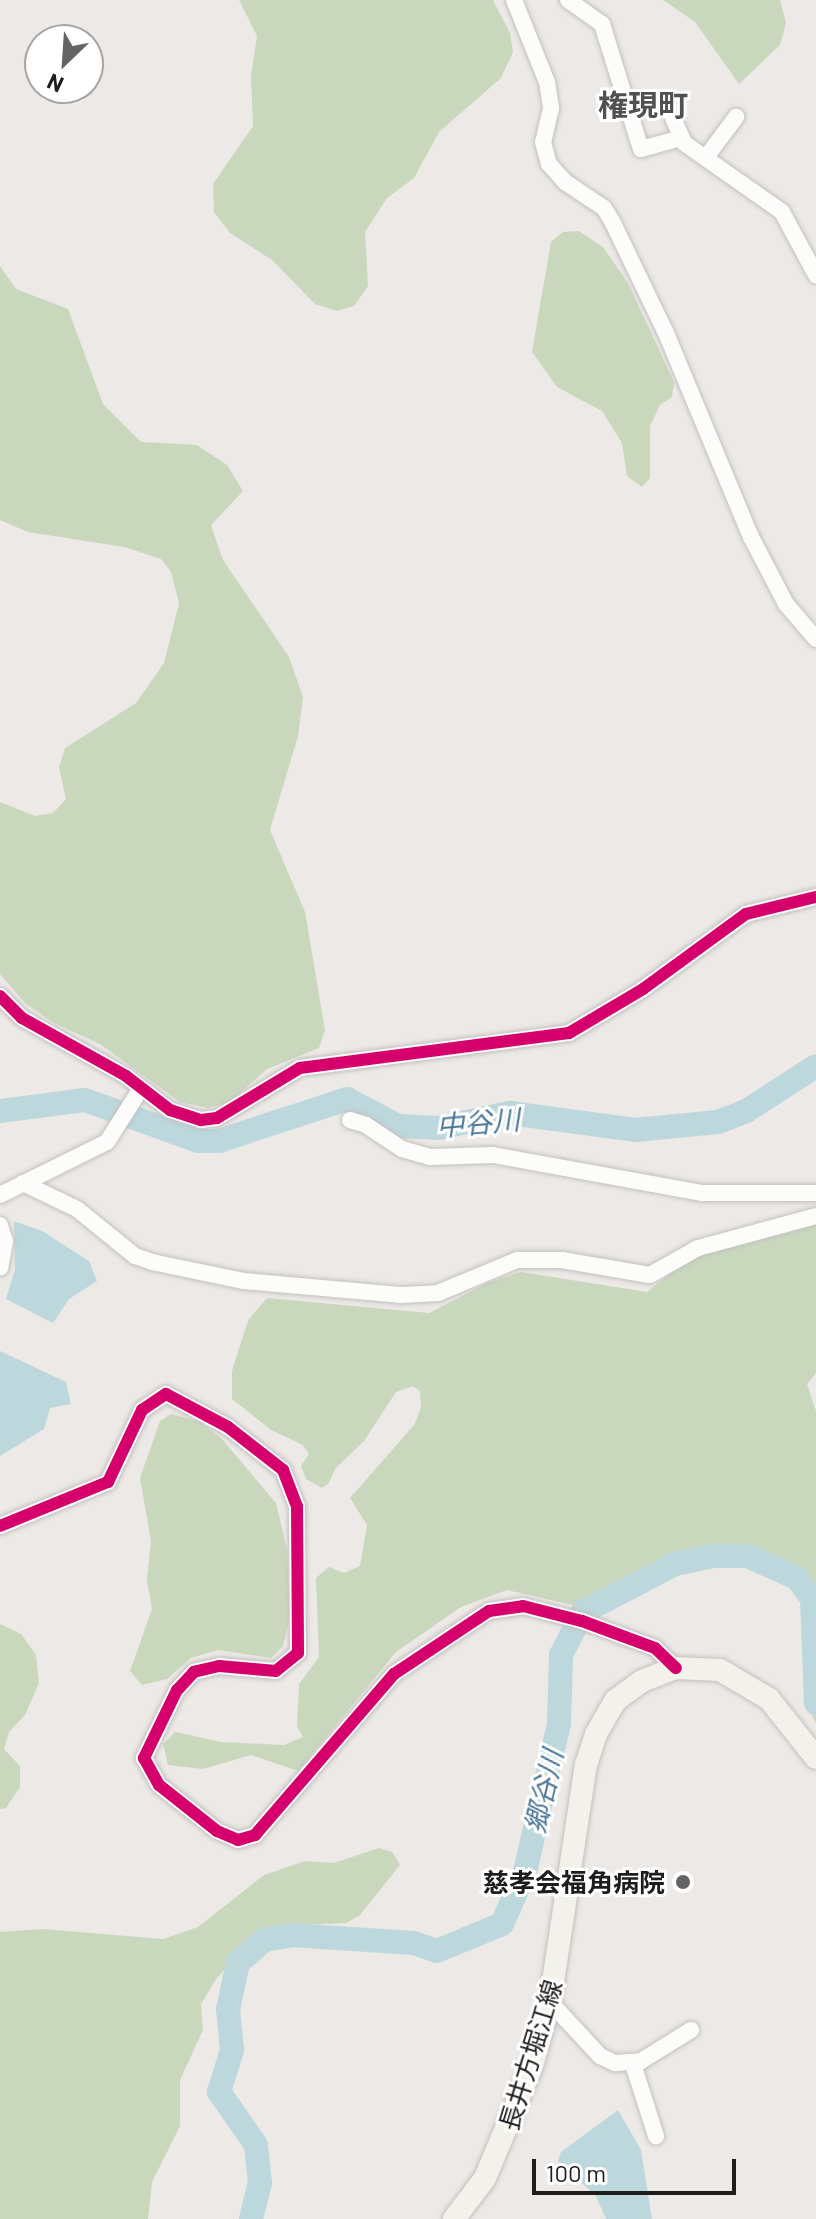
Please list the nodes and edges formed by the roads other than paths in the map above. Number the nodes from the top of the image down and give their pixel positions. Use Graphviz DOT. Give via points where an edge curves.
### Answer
graph roads {
  1 [pos="514,0"];
  2 [pos="568,0"];
  3 [pos="736,117"];
  4 [pos="673,118"];
  5 [pos="681,138"];
  6 [pos="707,156"];
  7 [pos="816,275"];
  8 [pos="816,639"];
  9 [pos="816,897"];
  10 [pos="0,996"];
  11 [pos="136,1096"];
  12 [pos="350,1120"];
  13 [pos="23,1183"];
  14 [pos="816,1193"];
  15 [pos="0,1195"];
  16 [pos="816,1216"];
  17 [pos="0,1225"];
  18 [pos="0,1268"];
  19 [pos="0,1526"];
  20 [pos="676,1668"];
  21 [pos="816,1758"];
  22 [pos="550,2002"];
  23 [pos="691,2030"];
  24 [pos="633,2064"];
  25 [pos="656,2136"];
  26 [pos="454,2219"];
  1 -- 8 [label="street" via="547,82 551,108 543,142 549,164 565,182 604,208 613,223 666,333 751,537 786,604"];
  2 -- 5 [label="street" via="602,24 641,149"];
  3 -- 6 [label="street"];
  4 -- 5 [label="street"];
  5 -- 6 [label="street"];
  6 -- 7 [label="street" via="782,212"];
  9 -- 11 [label="street" via="746,914 634,995 569,1033 300,1068 217,1118 178,1113"];
  10 -- 11 [label="street" via="22,1018 103,1062"];
  11 -- 13 [label="street" via="120,1125 93,1151"];
  12 -- 14 [label="street" via="402,1149 430,1157 493,1155 703,1193"];
  13 -- 15 [label="street"];
  13 -- 16 [label="street" via="77,1209 135,1256 152,1262 244,1281 402,1295 438,1293 517,1260 562,1260 650,1275 698,1248"];
  17 -- 18 [label="street" via="5,1241"];
  19 -- 20 [label="street" via="108,1482 142,1410 166,1394 216,1419 283,1470 297,1506 298,1653 276,1671 219,1666 194,1672 177,1690 144,1758 159,1785 217,1831 238,1840 255,1835 368,1700 418,1653 500,1608 523,1606 582,1621 655,1648"];
  20 -- 21 [label="main road, 長井方堀江線" via="720,1670 755,1686"];
  20 -- 22 [label="main road, 長井方堀江線" via="642,1681 616,1700 590,1749"];
  22 -- 24 [label="street" via="600,2056"];
  22 -- 26 [label="main road, 長井方堀江線" via="502,2146"];
  23 -- 24 [label="street"];
  24 -- 25 [label="street"];
}
